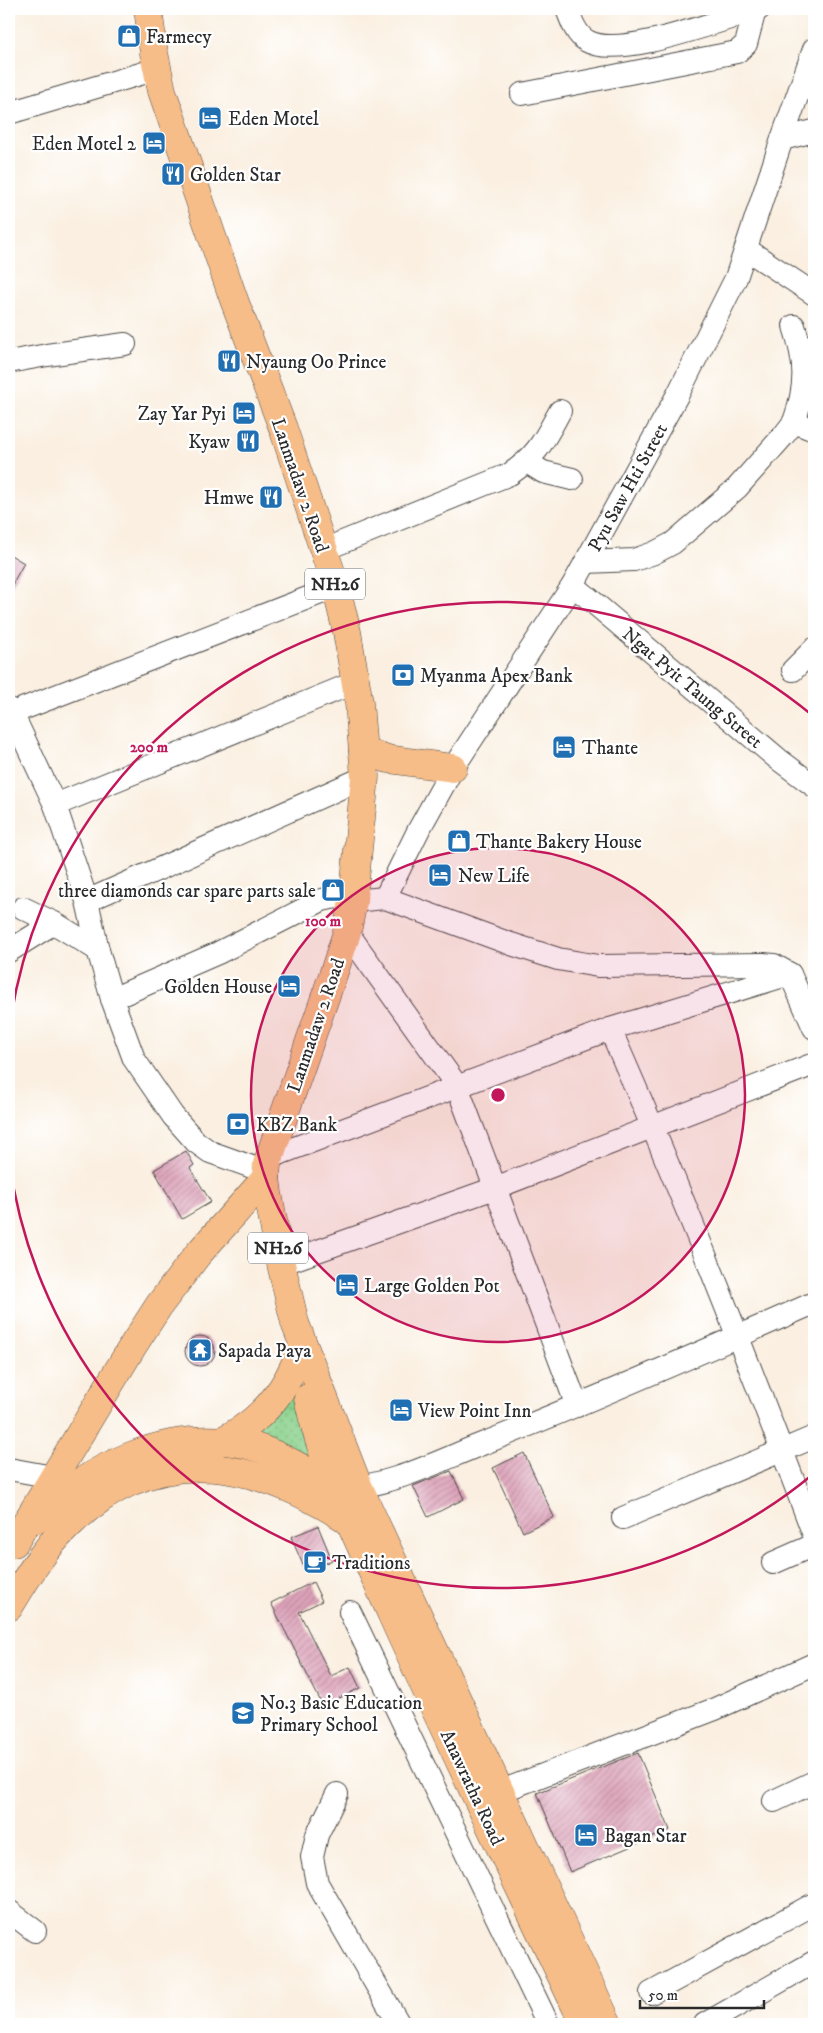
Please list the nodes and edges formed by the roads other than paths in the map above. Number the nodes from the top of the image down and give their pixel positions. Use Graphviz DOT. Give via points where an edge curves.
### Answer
graph roads {
  1 [pos="148,9"];
  2 [pos="567,9"];
  3 [pos="757,9"];
  4 [pos="814,50"];
  5 [pos="157,69"];
  6 [pos="522,94"];
  7 [pos="9,113"];
  8 [pos="814,130"];
  9 [pos="782,139"];
  10 [pos="746,249"];
  11 [pos="814,294"];
  12 [pos="794,326"];
  13 [pos="125,344"];
  14 [pos="9,362"];
  15 [pos="560,412"];
  16 [pos="804,426"];
  17 [pos="527,462"];
  18 [pos="572,479"];
  19 [pos="323,550"];
  20 [pos="586,562"];
  21 [pos="573,585"];
  22 [pos="336,586"];
  23 [pos="814,649"];
  24 [pos="794,670"];
  25 [pos="356,682"];
  26 [pos="11,711"];
  27 [pos="364,764"];
  28 [pos="453,768"];
  29 [pos="814,786"];
  30 [pos="55,805"];
  31 [pos="385,898"];
  32 [pos="87,901"];
  33 [pos="353,901"];
  34 [pos="23,908"];
  35 [pos="54,923"];
  36 [pos="346,932"];
  37 [pos="98,950"];
  38 [pos="9,951"];
  39 [pos="790,974"];
  40 [pos="112,999"];
  41 [pos="814,1028"];
  42 [pos="610,1029"];
  43 [pos="814,1064"];
  44 [pos="457,1086"];
  45 [pos="653,1126"];
  46 [pos="267,1169"];
  47 [pos="495,1188"];
  48 [pos="280,1264"];
  49 [pos="814,1303"];
  50 [pos="295,1322"];
  51 [pos="739,1336"];
  52 [pos="299,1354"];
  53 [pos="577,1406"];
  54 [pos="814,1437"];
  55 [pos="223,1440"];
  56 [pos="782,1450"];
  57 [pos="9,1469"];
  58 [pos="150,1474"];
  59 [pos="53,1477"];
  60 [pos="347,1488"];
  61 [pos="361,1518"];
  62 [pos="622,1518"];
  63 [pos="814,1535"];
  64 [pos="814,1544"];
  65 [pos="11,1548"];
  66 [pos="773,1563"];
  67 [pos="9,1607"];
  68 [pos="350,1612"];
  69 [pos="814,1664"];
  70 [pos="814,1782"];
  71 [pos="499,1792"];
  72 [pos="337,1794"];
  73 [pos="774,1801"];
  74 [pos="814,1904"];
  75 [pos="9,1911"];
  76 [pos="35,1931"];
  77 [pos="814,1962"];
  78 [pos="651,1993"];
  79 [pos="586,2010"];
  80 [pos="399,2024"];
  81 [pos="548,2024"];
  82 [pos="608,2024"];
  83 [pos="705,2024"];
  1 -- 5 [label="main road, Lanmadaw 2 Road / NH26"];
  2 -- 3 [label="street" via="575,28 585,40 595,45 618,46 650,42"];
  3 -- 6 [label="street" via="746,44 737,52"];
  4 -- 9 [label="street, Pyu Saw Hti Street"];
  5 -- 7 [label="street"];
  5 -- 19 [label="main road, Lanmadaw 2 Road / NH26" via="213,241 283,428"];
  8 -- 9 [label="street"];
  9 -- 10 [label="street, Pyu Saw Hti Street"];
  10 -- 11 [label="street"];
  10 -- 20 [label="street, Pyu Saw Hti Street" via="736,278 678,394"];
  12 -- 16 [label="street" via="801,346"];
  13 -- 14 [label="street"];
  15 -- 17 [label="street" via="540,447"];
  16 -- 20 [label="street" via="784,435 737,488 673,543 634,560"];
  17 -- 18 [label="street" via="543,472"];
  17 -- 19 [label="street" via="510,474"];
  19 -- 22 [label="main road, Lanmadaw 2 Road / NH26"];
  20 -- 21 [label="street, Pyu Saw Hti Street"];
  21 -- 28 [label="street, Pyu Saw Hti Street"];
  21 -- 29 [label="street, Ngat Pyit Taung Street"];
  22 -- 25 [label="main road, Lanmadaw 2 Road / NH26"];
  22 -- 26 [label="street"];
  23 -- 24 [label="street"];
  25 -- 27 [label="main road, Lanmadaw 2 Road / NH26"];
  25 -- 30 [label="street"];
  26 -- 30 [label="street"];
  27 -- 28 [label="main road" via="388,760"];
  27 -- 32 [label="street"];
  27 -- 33 [label="main road, Lanmadaw 2 Road / NH26"];
  28 -- 31 [label="street, Pyu Saw Hti Street"];
  30 -- 32 [label="street"];
  31 -- 33 [label="street"];
  31 -- 39 [label="street" via="558,959 607,966 763,964 774,965"];
  32 -- 37 [label="street"];
  33 -- 36 [label="main road, Lanmadaw 2 Road / NH26"];
  33 -- 40 [label="street" via="336,897 322,900 218,952"];
  34 -- 35 [label="street"];
  35 -- 37 [label="street"];
  35 -- 38 [label="street"];
  36 -- 44 [label="street"];
  36 -- 46 [label="main road, Lanmadaw 2 Road / NH26"];
  37 -- 40 [label="street"];
  39 -- 41 [label="street"];
  39 -- 42 [label="street"];
  40 -- 46 [label="street" via="134,1059 173,1116 196,1142 210,1152"];
  42 -- 44 [label="street"];
  42 -- 45 [label="street"];
  43 -- 45 [label="street"];
  44 -- 46 [label="street"];
  44 -- 47 [label="street"];
  45 -- 47 [label="street"];
  45 -- 51 [label="street"];
  46 -- 48 [label="main road, NH26"];
  46 -- 59 [label="main road" via="160,1304"];
  47 -- 48 [label="street"];
  47 -- 53 [label="street"];
  48 -- 50 [label="main road, NH26"];
  49 -- 51 [label="street"];
  50 -- 52 [label="main road, Anawratha Road / NH26"];
  50 -- 60 [label="main road, Anawratha Road / NH26"];
  51 -- 53 [label="street"];
  51 -- 56 [label="street"];
  52 -- 55 [label="main road" via="286,1383 271,1404 255,1420"];
  52 -- 60 [label="main road, Anawratha Road / NH26" via="312,1416"];
  53 -- 60 [label="street" via="396,1477"];
  54 -- 56 [label="street"];
  55 -- 58 [label="main road"];
  55 -- 60 [label="main road" via="272,1454"];
  55 -- 65 [label="main road" via="146,1450 96,1472 42,1514"];
  56 -- 62 [label="street"];
  56 -- 63 [label="street"];
  57 -- 59 [label="street"];
  58 -- 61 [label="main road, Anawratha Road" via="200,1466 227,1469 279,1484"];
  58 -- 67 [label="main road, Anawratha Road" via="121,1486 66,1527 33,1568"];
  59 -- 65 [label="main road"];
  60 -- 61 [label="main road, Anawratha Road / NH26"];
  61 -- 71 [label="main road, Anawratha Road / NH26" via="384,1544"];
  61 -- 79 [label="main road, Anawratha Road / NH26" via="411,1658"];
  64 -- 66 [label="street"];
  68 -- 81 [label="street"];
  69 -- 71 [label="street" via="715,1709"];
  70 -- 73 [label="street"];
  71 -- 79 [label="main road, Anawratha Road / NH26"];
  72 -- 80 [label="street" via="317,1835 312,1857 317,1883"];
  74 -- 78 [label="street"];
  75 -- 76 [label="street"];
  77 -- 83 [label="street"];
  79 -- 82 [label="main road, Anawratha Road / NH26"];
}
